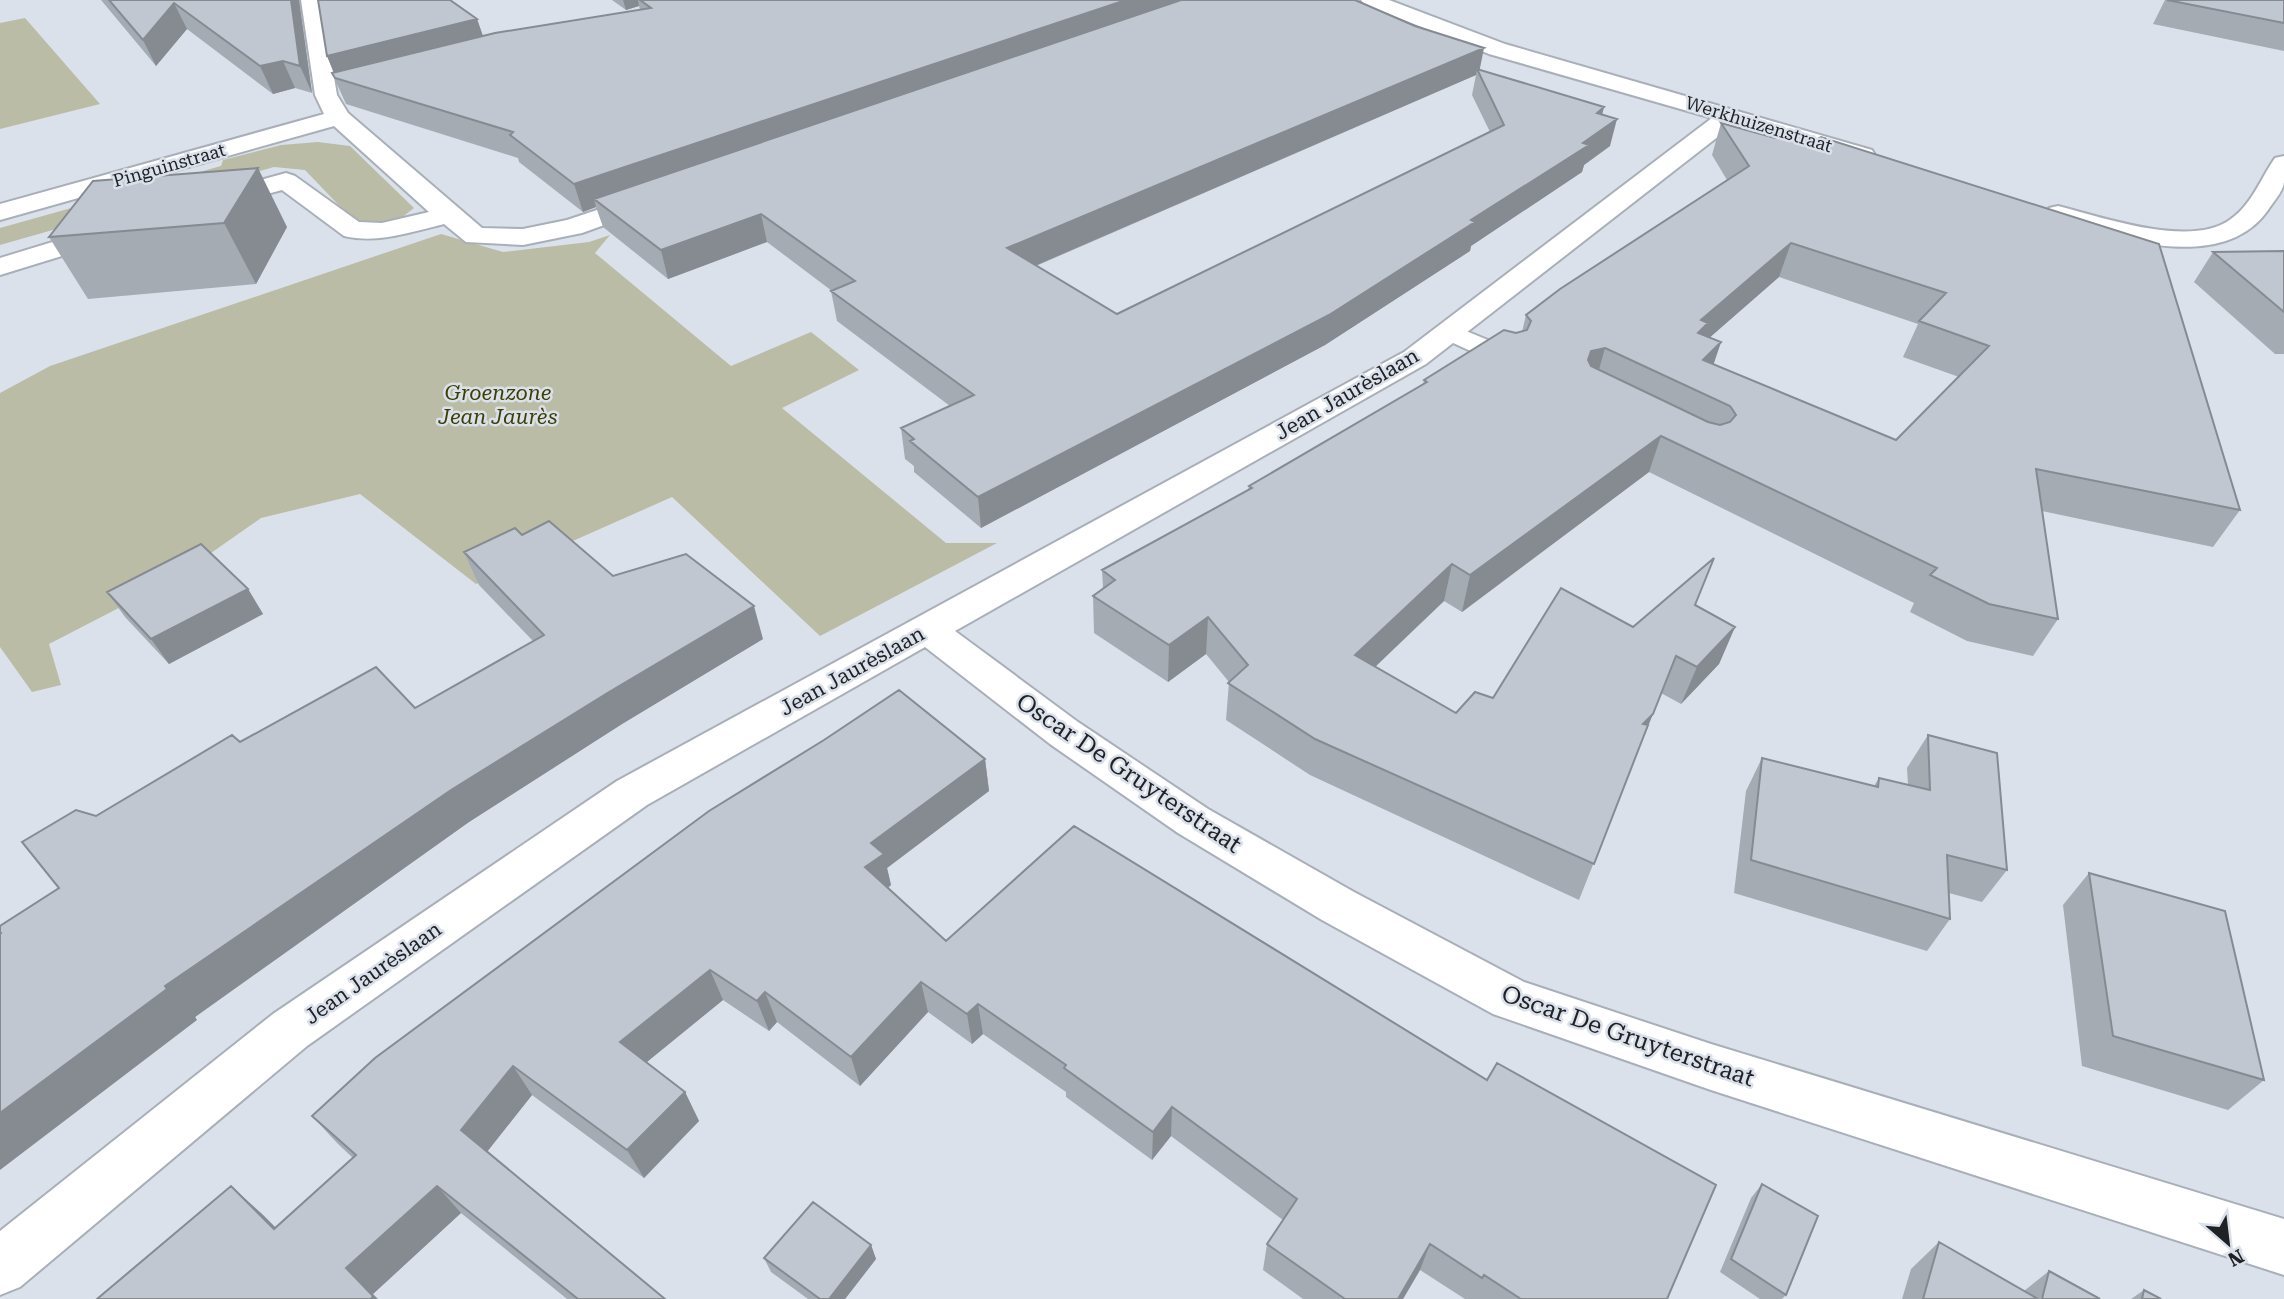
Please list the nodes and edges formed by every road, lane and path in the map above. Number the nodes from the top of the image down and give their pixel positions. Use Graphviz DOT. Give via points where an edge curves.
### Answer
graph roads {
  1 [pos="311,0"];
  2 [pos="1371,0"];
  3 [pos="352,89"];
  4 [pos="326,95"];
  5 [pos="1731,115"];
  6 [pos="338,117"];
  7 [pos="2284,163"];
  8 [pos="1891,164"];
  9 [pos="665,195"];
  10 [pos="2037,208"];
  11 [pos="185,209"];
  12 [pos="0,212"];
  13 [pos="448,215"];
  14 [pos="132,226"];
  15 [pos="0,267"];
  16 [pos="1449,332"];
  17 [pos="1508,358"];
  18 [pos="927,629"];
  19 [pos="2284,1247"];
  20 [pos="0,1266"];
  1 -- 4 [label="street"];
  2 -- 5 [label="street, Werkhuizenstraat" via="1497,49"];
  3 -- 4 [label="street"];
  4 -- 6 [label="street"];
  5 -- 8 [label="street, Werkhuizenstraat"];
  5 -- 16 [label="street, Jean Jaurèslaan"];
  6 -- 12 [label="street, Pinguinstraat"];
  6 -- 13 [label="street"];
  7 -- 10 [label="street" via="2252,214 2231,230 2194,238 2134,234"];
  9 -- 13 [label="street" via="573,227 523,237 475,236"];
  11 -- 13 [label="street" via="286,181 354,230 382,231"];
  14 -- 15 [label="street"];
  16 -- 17 [label="lane"];
  16 -- 18 [label="street, Jean Jaurèslaan" via="1415,358"];
  18 -- 19 [label="street, Oscar De Gruyterstraat" via="1064,733 1193,821 1510,999"];
  18 -- 20 [label="street, Jean Jaurèslaan" via="632,793 290,1030"];
}
